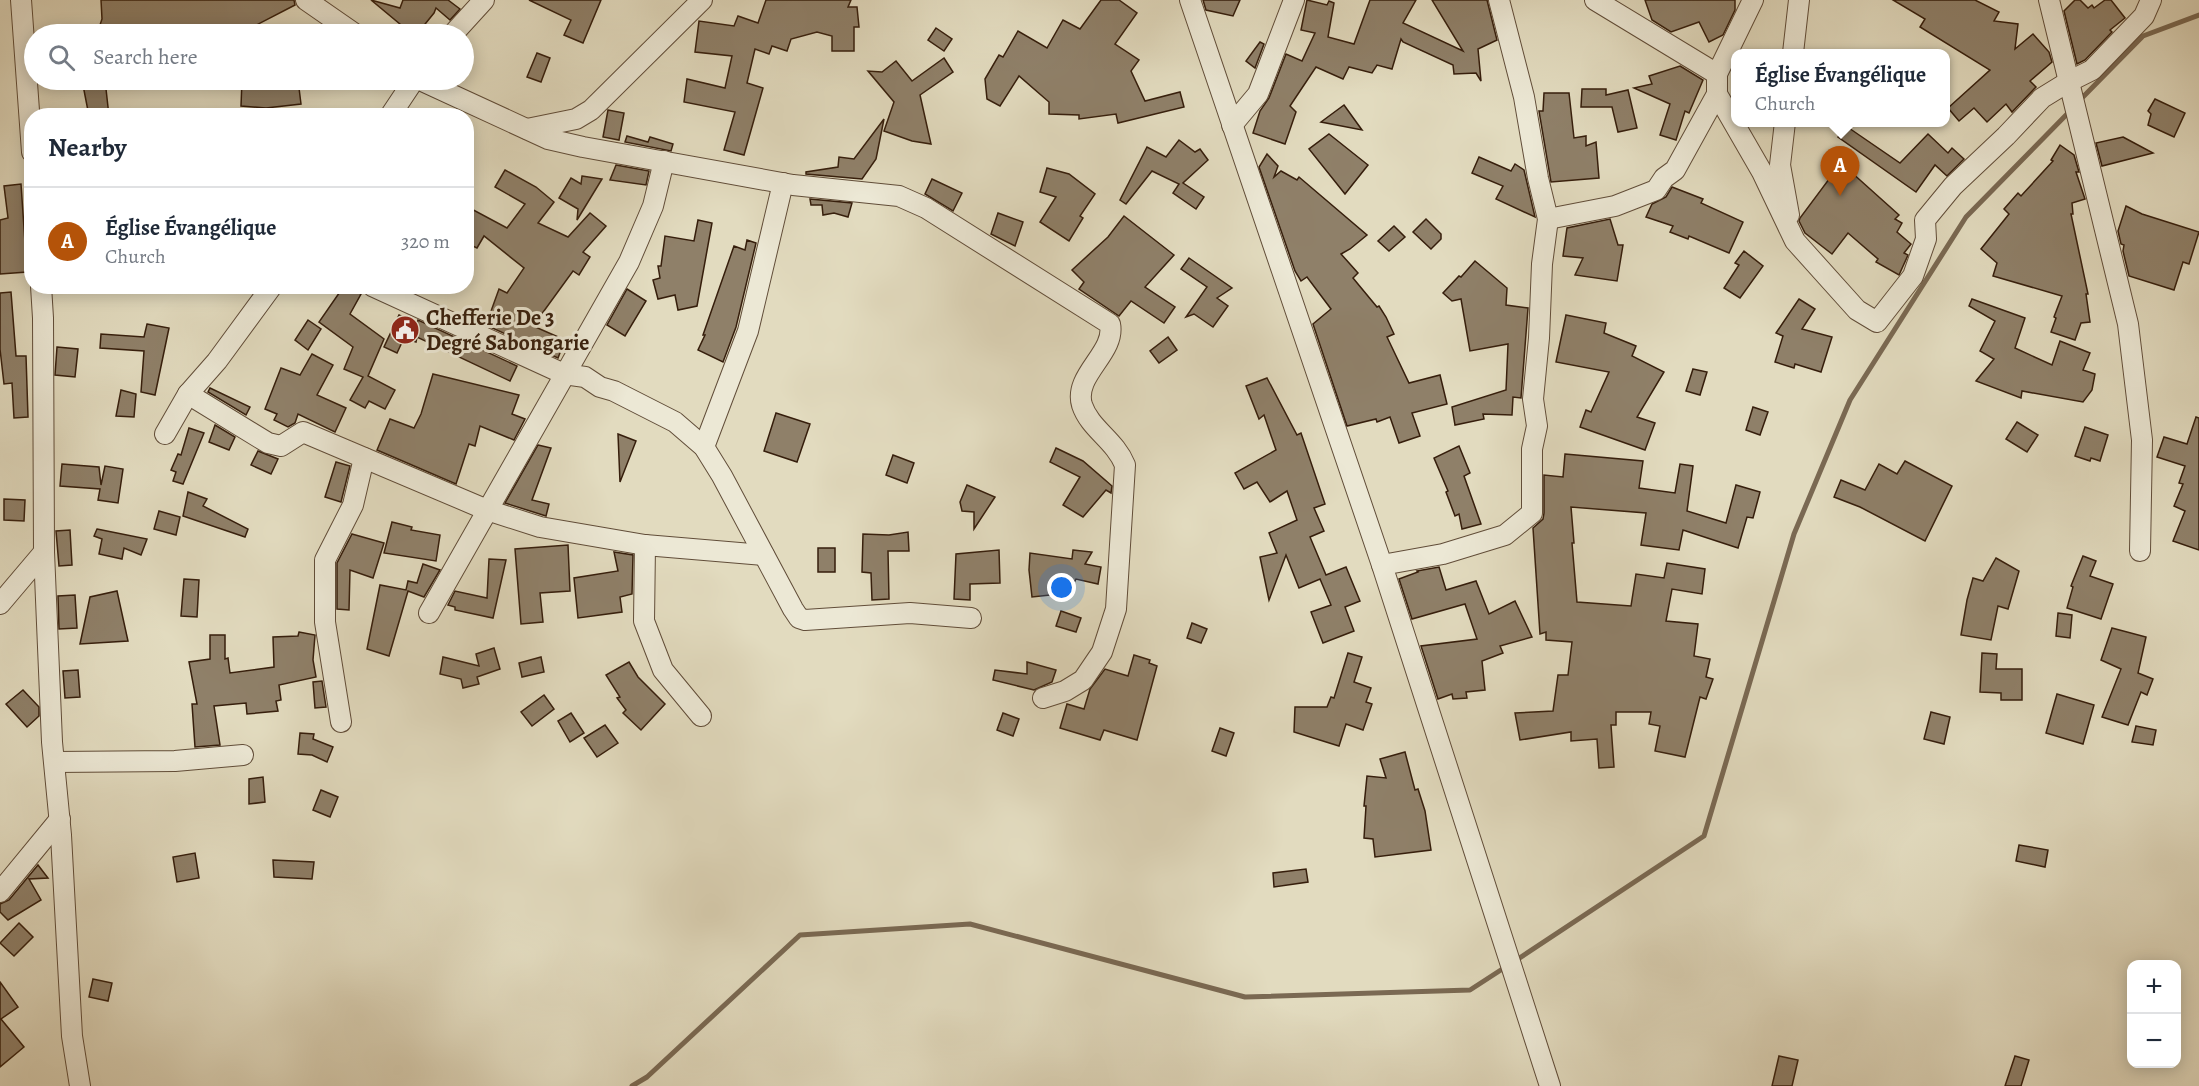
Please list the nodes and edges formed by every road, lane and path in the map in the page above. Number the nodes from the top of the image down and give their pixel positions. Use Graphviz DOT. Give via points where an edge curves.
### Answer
graph roads {
  1 [pos="306,0"];
  2 [pos="484,0"];
  3 [pos="702,0"];
  4 [pos="1190,0"];
  5 [pos="1294,0"];
  6 [pos="1499,0"];
  7 [pos="1595,0"];
  8 [pos="1753,0"];
  9 [pos="1799,0"];
  10 [pos="2049,0"];
  11 [pos="2151,0"];
  12 [pos="20,1"];
  13 [pos="341,24"];
  14 [pos="462,24"];
  15 [pos="1732,49"];
  16 [pos="1794,49"];
  17 [pos="24,51"];
  18 [pos="1731,51"];
  19 [pos="2068,82"];
  20 [pos="1717,84"];
  21 [pos="27,90"];
  22 [pos="407,90"];
  23 [pos="442,90"];
  24 [pos="29,108"];
  25 [pos="395,108"];
  26 [pos="1731,111"];
  27 [pos="576,120"];
  28 [pos="1232,126"];
  29 [pos="1739,127"];
  30 [pos="1785,127"];
  31 [pos="527,129"];
  32 [pos="583,147"];
  33 [pos="664,161"];
  34 [pos="783,183"];
  35 [pos="1548,219"];
  36 [pos="1794,241"];
  37 [pos="42,294"];
  38 [pos="266,294"];
  39 [pos="389,294"];
  40 [pos="564,374"];
  41 [pos="188,394"];
  42 [pos="165,435"];
  43 [pos="704,447"];
  44 [pos="364,458"];
  45 [pos="487,510"];
  46 [pos="645,545"];
  47 [pos="2140,551"];
  48 [pos="44,552"];
  49 [pos="764,555"];
  50 [pos="1382,565"];
  51 [pos="0,604"];
  52 [pos="429,613"];
  53 [pos="971,618"];
  54 [pos="1043,698"];
  55 [pos="701,716"];
  56 [pos="341,722"];
  57 [pos="243,755"];
  58 [pos="55,762"];
  59 [pos="60,819"];
  60 [pos="0,892"];
  61 [pos="80,1086"];
  62 [pos="1550,1086"];
  1 -- 13 [label="street"];
  2 -- 14 [label="street"];
  3 -- 27 [label="street" via="591,110"];
  4 -- 28 [label="street"];
  5 -- 28 [label="street" via="1258,93"];
  6 -- 35 [label="street" via="1524,97"];
  7 -- 20 [label="street"];
  8 -- 15 [label="street"];
  9 -- 16 [label="street"];
  10 -- 19 [label="street"];
  11 -- 19 [label="street" via="2144,16 2092,70"];
  12 -- 17 [label="street"];
  18 -- 20 [label="street"];
  19 -- 36 [label="street" via="2042,98 1953,186 1925,220 1926,239 1913,276 1877,322 1857,310"];
  19 -- 47 [label="street" via="2128,324 2142,440"];
  20 -- 26 [label="street"];
  20 -- 35 [label="street" via="1683,159 1656,190 1615,206"];
  21 -- 24 [label="street"];
  22 -- 25 [label="street"];
  23 -- 31 [label="street"];
  27 -- 31 [label="street"];
  27 -- 32 [label="street"];
  28 -- 50 [label="street"];
  29 -- 36 [label="street"];
  30 -- 36 [label="street" via="1780,165"];
  31 -- 32 [label="street" via="548,139"];
  32 -- 33 [label="street"];
  33 -- 34 [label="street"];
  33 -- 40 [label="street" via="652,206 629,262"];
  34 -- 43 [label="street" via="748,331"];
  34 -- 54 [label="street" via="899,196 926,208 1110,324 1112,334 1081,393 1090,420 1120,452 1125,465 1116,609 1102,652 1083,680"];
  35 -- 50 [label="street" via="1533,399 1537,426 1532,449 1532,513 1505,535 1443,554"];
  37 -- 48 [label="street"];
  38 -- 41 [label="street"];
  39 -- 40 [label="street"];
  40 -- 43 [label="street" via="585,377 675,422"];
  40 -- 45 [label="street"];
  41 -- 42 [label="street"];
  41 -- 44 [label="street" via="268,443 281,446 303,432"];
  43 -- 49 [label="street"];
  44 -- 45 [label="street"];
  44 -- 56 [label="street" via="353,506 325,560 325,622"];
  45 -- 46 [label="street" via="540,527"];
  45 -- 52 [label="street"];
  46 -- 49 [label="street"];
  46 -- 55 [label="street" via="644,621 663,670"];
  48 -- 51 [label="street"];
  48 -- 58 [label="street"];
  49 -- 53 [label="street" via="793,609 805,620 910,613"];
  50 -- 62 [label="street"];
  57 -- 58 [label="street" via="175,761"];
  58 -- 59 [label="street"];
  59 -- 60 [label="street"];
  59 -- 61 [label="street" via="72,1036"];
}
